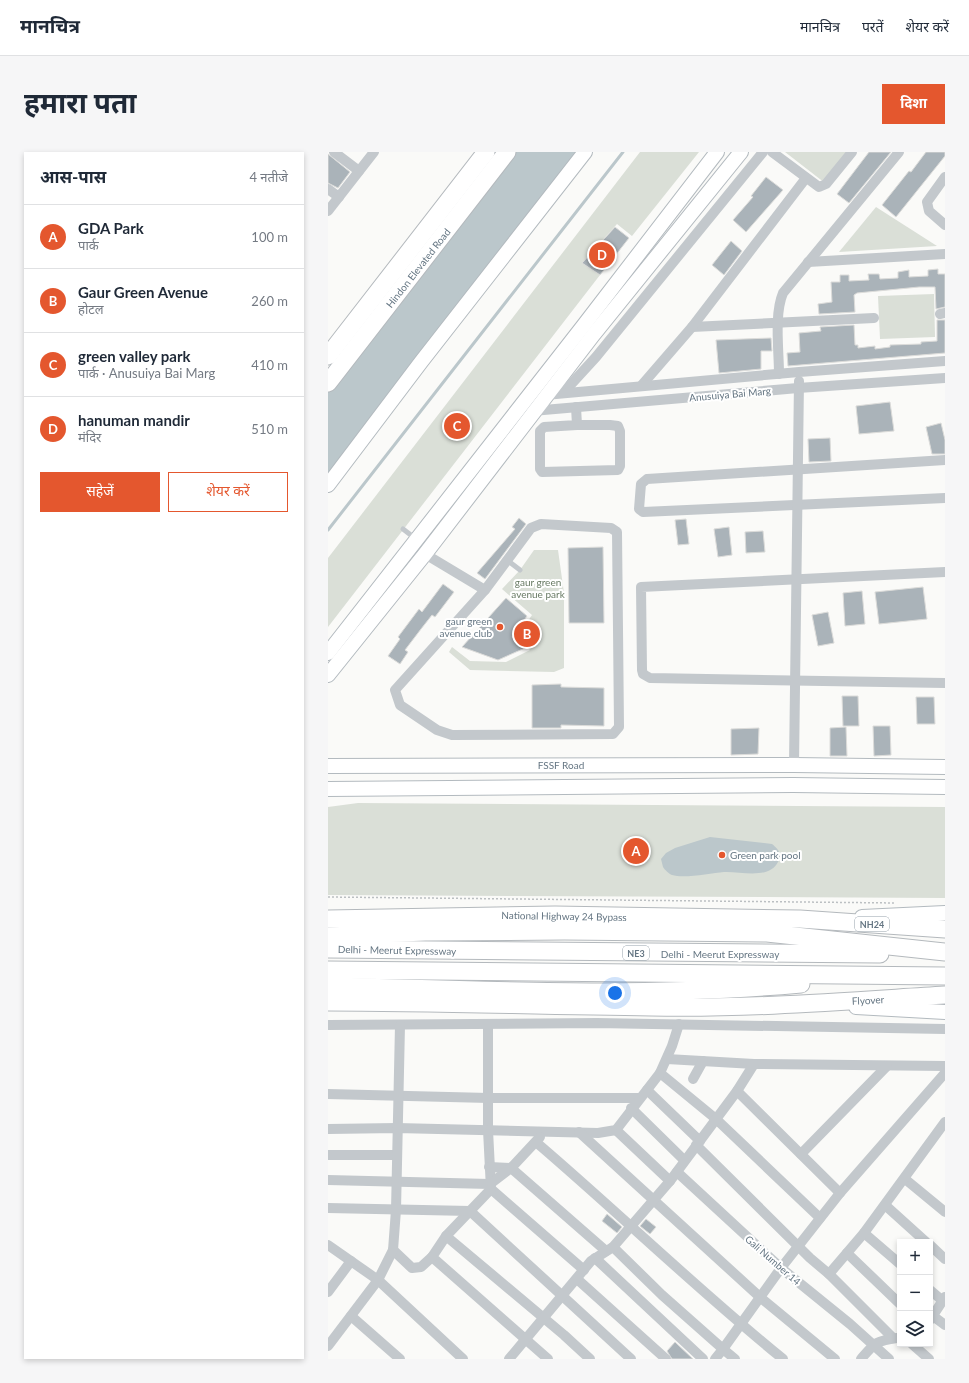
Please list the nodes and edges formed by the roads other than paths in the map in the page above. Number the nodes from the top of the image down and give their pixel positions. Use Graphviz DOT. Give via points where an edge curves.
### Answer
graph roads {
  1 [pos="334,152"];
  2 [pos="374,152"];
  3 [pos="486,152"];
  4 [pos="507,152"];
  5 [pos="585,152"];
  6 [pos="717,152"];
  7 [pos="741,152"];
  8 [pos="763,152"];
  9 [pos="772,152"];
  10 [pos="852,152"];
  11 [pos="899,152"];
  12 [pos="359,171"];
  13 [pos="945,177"];
  14 [pos="806,178"];
  15 [pos="328,189"];
  16 [pos="339,197"];
  17 [pos="328,211"];
  18 [pos="945,225"];
  19 [pos="945,254"];
  20 [pos="808,262"];
  21 [pos="874,318"];
  22 [pos="779,322"];
  23 [pos="692,327"];
  24 [pos="328,356"];
  25 [pos="945,361"];
  26 [pos="799,372"];
  27 [pos="779,374"];
  28 [pos="945,378"];
  29 [pos="328,383"];
  30 [pos="641,386"];
  31 [pos="798,388"];
  32 [pos="564,393"];
  33 [pos="548,394"];
  34 [pos="529,396"];
  35 [pos="576,407"];
  36 [pos="535,411"];
  37 [pos="516,412"];
  38 [pos="577,425"];
  39 [pos="945,460"];
  40 [pos="797,469"];
  41 [pos="328,485"];
  42 [pos="945,498"];
  43 [pos="797,504"];
  44 [pos="403,529"];
  45 [pos="417,539"];
  46 [pos="425,554"];
  47 [pos="507,560"];
  48 [pos="520,570"];
  49 [pos="945,572"];
  50 [pos="796,579"];
  51 [pos="485,590"];
  52 [pos="328,653"];
  53 [pos="328,675"];
  54 [pos="795,680"];
  55 [pos="945,683"];
  56 [pos="794,765"];
  57 [pos="328,766"];
  58 [pos="945,767"];
  59 [pos="945,787"];
  60 [pos="328,789"];
  61 [pos="945,913"];
  62 [pos="328,919"];
  63 [pos="800,919"];
  64 [pos="540,923"];
  65 [pos="945,929"];
  66 [pos="328,936"];
  67 [pos="328,949"];
  68 [pos="945,953"];
  69 [pos="328,970"];
  70 [pos="895,976"];
  71 [pos="945,976"];
  72 [pos="328,986"];
  73 [pos="945,995"];
  74 [pos="545,997"];
  75 [pos="328,1002"];
  76 [pos="791,1004"];
  77 [pos="945,1012"];
  78 [pos="488,1024"];
  79 [pos="679,1024"];
  80 [pos="328,1025"];
  81 [pos="400,1025"];
  82 [pos="945,1029"];
  83 [pos="667,1059"];
  84 [pos="703,1061"];
  85 [pos="754,1064"];
  86 [pos="887,1066"];
  87 [pos="945,1066"];
  88 [pos="660,1073"];
  89 [pos="945,1073"];
  90 [pos="693,1079"];
  91 [pos="647,1090"];
  92 [pos="737,1091"];
  93 [pos="328,1094"];
  94 [pos="398,1094"];
  95 [pos="489,1098"];
  96 [pos="639,1098"];
  97 [pos="631,1108"];
  98 [pos="716,1120"];
  99 [pos="945,1123"];
  100 [pos="397,1128"];
  101 [pos="328,1129"];
  102 [pos="488,1130"];
  103 [pos="616,1130"];
  104 [pos="543,1132"];
  105 [pos="579,1132"];
  106 [pos="537,1143"];
  107 [pos="698,1143"];
  108 [pos="801,1154"];
  109 [pos="328,1155"];
  110 [pos="396,1156"];
  111 [pos="684,1160"];
  112 [pos="488,1167"];
  113 [pos="511,1168"];
  114 [pos="676,1172"];
  115 [pos="906,1178"];
  116 [pos="328,1180"];
  117 [pos="670,1181"];
  118 [pos="396,1182"];
  119 [pos="490,1186"];
  120 [pos="840,1193"];
  121 [pos="654,1200"];
  122 [pos="885,1205"];
  123 [pos="328,1208"];
  124 [pos="396,1210"];
  125 [pos="470,1211"];
  126 [pos="945,1212"];
  127 [pos="820,1218"];
  128 [pos="632,1226"];
  129 [pos="864,1233"];
  130 [pos="446,1236"];
  131 [pos="923,1239"];
  132 [pos="328,1245"];
  133 [pos="799,1246"];
  134 [pos="933,1248"];
  135 [pos="610,1249"];
  136 [pos="393,1250"];
  137 [pos="847,1253"];
  138 [pos="432,1257"];
  139 [pos="595,1258"];
  140 [pos="945,1259"];
  141 [pos="351,1261"];
  142 [pos="897,1261"];
  143 [pos="781,1268"];
  144 [pos="584,1270"];
  145 [pos="829,1274"];
  146 [pos="577,1279"];
  147 [pos="378,1280"];
  148 [pos="328,1292"];
  149 [pos="933,1292"];
  150 [pos="562,1296"];
  151 [pos="761,1298"];
  152 [pos="944,1299"];
  153 [pos="897,1301"];
  154 [pos="351,1316"];
  155 [pos="933,1316"];
  156 [pos="544,1318"];
  157 [pos="933,1319"];
  158 [pos="741,1325"];
  159 [pos="945,1325"];
  160 [pos="897,1338"];
  161 [pos="525,1340"];
  162 [pos="873,1345"];
  163 [pos="328,1346"];
  164 [pos="915,1347"];
  165 [pos="723,1349"];
  166 [pos="400,1359"];
  167 [pos="463,1359"];
  168 [pos="509,1359"];
  169 [pos="548,1359"];
  170 [pos="590,1359"];
  171 [pos="631,1359"];
  172 [pos="666,1359"];
  173 [pos="703,1359"];
  174 [pos="715,1359"];
  175 [pos="735,1359"];
  176 [pos="783,1359"];
  177 [pos="835,1359"];
  178 [pos="860,1359"];
  179 [pos="889,1359"];
  180 [pos="929,1359"];
  1 -- 12 [label="street"];
  2 -- 12 [label="street"];
  3 -- 24 [label="highway, Hindon Elevated Road"];
  4 -- 29 [label="highway, Hindon Elevated Road"];
  5 -- 41 [label="street"];
  6 -- 34 [label="street"];
  7 -- 33 [label="street"];
  8 -- 32 [label="street"];
  9 -- 14 [label="street"];
  10 -- 14 [label="street" via="824,186 819,187"];
  11 -- 20 [label="street"];
  12 -- 16 [label="street"];
  13 -- 18 [label="street" via="927,202 929,211"];
  14 -- 23 [label="street"];
  15 -- 16 [label="street"];
  16 -- 17 [label="street"];
  19 -- 20 [label="street"];
  20 -- 22 [label="street" via="782,293"];
  21 -- 22 [label="street"];
  22 -- 23 [label="street"];
  22 -- 27 [label="street"];
  23 -- 30 [label="street"];
  25 -- 26 [label="street, Anusuiya Bai Marg"];
  26 -- 27 [label="street, Anusuiya Bai Marg"];
  26 -- 31 [label="street"];
  27 -- 30 [label="street, Anusuiya Bai Marg"];
  28 -- 31 [label="street, Anusuiya Bai Marg"];
  30 -- 32 [label="street, Anusuiya Bai Marg"];
  31 -- 35 [label="street, Anusuiya Bai Marg"];
  31 -- 40 [label="street"];
  32 -- 33 [label="street, Anusuiya Bai Marg"];
  33 -- 34 [label="street, Anusuiya Bai Marg"];
  33 -- 36 [label="street"];
  34 -- 37 [label="street"];
  35 -- 36 [label="street, Anusuiya Bai Marg"];
  35 -- 38 [label="street"];
  36 -- 37 [label="street, Anusuiya Bai Marg"];
  36 -- 46 [label="street"];
  37 -- 45 [label="street"];
  38 -- 38 [label="street" via="541,428 542,472 618,470 618,426"];
  39 -- 40 [label="street"];
  40 -- 43 [label="street"];
  40 -- 43 [label="street" via="647,479 641,484 639,509 643,512"];
  42 -- 43 [label="street"];
  43 -- 50 [label="street"];
  44 -- 45 [label="lane"];
  45 -- 52 [label="street"];
  46 -- 51 [label="street"];
  46 -- 53 [label="street"];
  47 -- 48 [label="lane"];
  47 -- 51 [label="street"];
  47 -- 51 [label="street" via="535,525 615,530 619,727 616,732 452,735 437,730 400,705 395,690"];
  49 -- 50 [label="street"];
  50 -- 54 [label="street"];
  50 -- 54 [label="street" via="641,587 642,670 646,677"];
  54 -- 55 [label="street"];
  54 -- 56 [label="street"];
  56 -- 57 [label="street, FSSF Road"];
  56 -- 58 [label="street, FSSF Road"];
  59 -- 60 [label="street" via="793,785"];
  61 -- 63 [label="street"];
  62 -- 64 [label="highway, National Highway 24 Bypass"];
  63 -- 64 [label="highway, National Highway 24 Bypass"];
  63 -- 65 [label="highway, NH24"];
  64 -- 66 [label="highway"];
  64 -- 68 [label="highway" via="649,930 767,933"];
  67 -- 68 [label="highway, Delhi - Meerut Expressway / NE3"];
  69 -- 70 [label="highway, Delhi - Meerut Expressway / NE3"];
  70 -- 71 [label="highway, Delhi - Meerut Expressway / NE3"];
  70 -- 74 [label="highway" via="741,990"];
  72 -- 74 [label="highway"];
  73 -- 76 [label="highway, Flyover"];
  74 -- 75 [label="highway"];
  74 -- 76 [label="highway, Flyover" via="652,1008"];
  76 -- 77 [label="street"];
  78 -- 79 [label="street"];
  78 -- 81 [label="street"];
  78 -- 95 [label="street"];
  79 -- 82 [label="street"];
  79 -- 83 [label="street"];
  80 -- 81 [label="street"];
  81 -- 94 [label="street"];
  83 -- 84 [label="street"];
  83 -- 88 [label="street"];
  84 -- 85 [label="street"];
  84 -- 90 [label="street"];
  85 -- 86 [label="street"];
  85 -- 92 [label="street"];
  86 -- 87 [label="street"];
  86 -- 108 [label="street"];
  88 -- 91 [label="street"];
  88 -- 98 [label="street"];
  89 -- 120 [label="street"];
  91 -- 96 [label="street"];
  91 -- 107 [label="street"];
  92 -- 98 [label="street"];
  92 -- 108 [label="street"];
  93 -- 94 [label="street"];
  94 -- 95 [label="street"];
  94 -- 100 [label="street"];
  95 -- 96 [label="street"];
  95 -- 102 [label="street"];
  96 -- 97 [label="street"];
  97 -- 103 [label="street"];
  97 -- 111 [label="street"];
  98 -- 107 [label="street"];
  98 -- 127 [label="street"];
  99 -- 115 [label="street"];
  100 -- 101 [label="street"];
  100 -- 102 [label="street"];
  100 -- 110 [label="street"];
  102 -- 104 [label="street"];
  102 -- 112 [label="street"];
  103 -- 105 [label="street" via="598,1133"];
  103 -- 117 [label="street"];
  104 -- 105 [label="street"];
  104 -- 106 [label="street"];
  105 -- 121 [label="street"];
  106 -- 113 [label="street"];
  106 -- 128 [label="street"];
  107 -- 111 [label="street"];
  107 -- 133 [label="street"];
  108 -- 120 [label="street"];
  109 -- 110 [label="street"];
  110 -- 118 [label="street"];
  111 -- 114 [label="street"];
  112 -- 113 [label="street"];
  112 -- 119 [label="street"];
  113 -- 119 [label="street"];
  113 -- 135 [label="street"];
  114 -- 117 [label="street"];
  114 -- 143 [label="street, Gali Number 14"];
  115 -- 122 [label="street"];
  115 -- 126 [label="street"];
  116 -- 118 [label="street"];
  117 -- 121 [label="street"];
  118 -- 119 [label="street"];
  118 -- 124 [label="street"];
  119 -- 125 [label="street"];
  119 -- 144 [label="street"];
  120 -- 127 [label="street"];
  121 -- 128 [label="street"];
  121 -- 151 [label="street"];
  122 -- 129 [label="street"];
  122 -- 131 [label="street"];
  123 -- 124 [label="street"];
  124 -- 125 [label="street"];
  124 -- 136 [label="street"];
  125 -- 130 [label="street"];
  125 -- 150 [label="street"];
  127 -- 133 [label="street"];
  128 -- 135 [label="street"];
  128 -- 158 [label="street"];
  129 -- 137 [label="street"];
  129 -- 142 [label="street"];
  130 -- 138 [label="street"];
  130 -- 156 [label="street"];
  132 -- 141 [label="street"];
  133 -- 143 [label="street"];
  133 -- 145 [label="street"];
  134 -- 140 [label="street"];
  135 -- 139 [label="street"];
  135 -- 165 [label="street"];
  136 -- 138 [label="street" via="412,1268 421,1267"];
  136 -- 147 [label="street"];
  137 -- 145 [label="street"];
  137 -- 153 [label="street"];
  138 -- 161 [label="street"];
  139 -- 144 [label="street"];
  139 -- 173 [label="street"];
  141 -- 147 [label="street"];
  141 -- 148 [label="street"];
  143 -- 151 [label="street"];
  143 -- 162 [label="street, Gali Number 14"];
  144 -- 146 [label="street"];
  145 -- 160 [label="street"];
  146 -- 150 [label="street"];
  146 -- 172 [label="street"];
  147 -- 154 [label="street"];
  147 -- 167 [label="street"];
  149 -- 152 [label="street"];
  150 -- 156 [label="street"];
  150 -- 171 [label="street"];
  151 -- 158 [label="street"];
  151 -- 177 [label="street"];
  152 -- 155 [label="street"];
  154 -- 163 [label="street"];
  154 -- 166 [label="street"];
  156 -- 161 [label="street"];
  156 -- 170 [label="street"];
  157 -- 159 [label="street"];
  158 -- 165 [label="street"];
  158 -- 176 [label="street"];
  160 -- 162 [label="street" via="881,1340"];
  161 -- 168 [label="street"];
  161 -- 169 [label="street"];
  162 -- 178 [label="street"];
  162 -- 179 [label="street, Gali Number 14"];
  164 -- 180 [label="street"];
  165 -- 174 [label="street"];
  165 -- 175 [label="street"];
}
